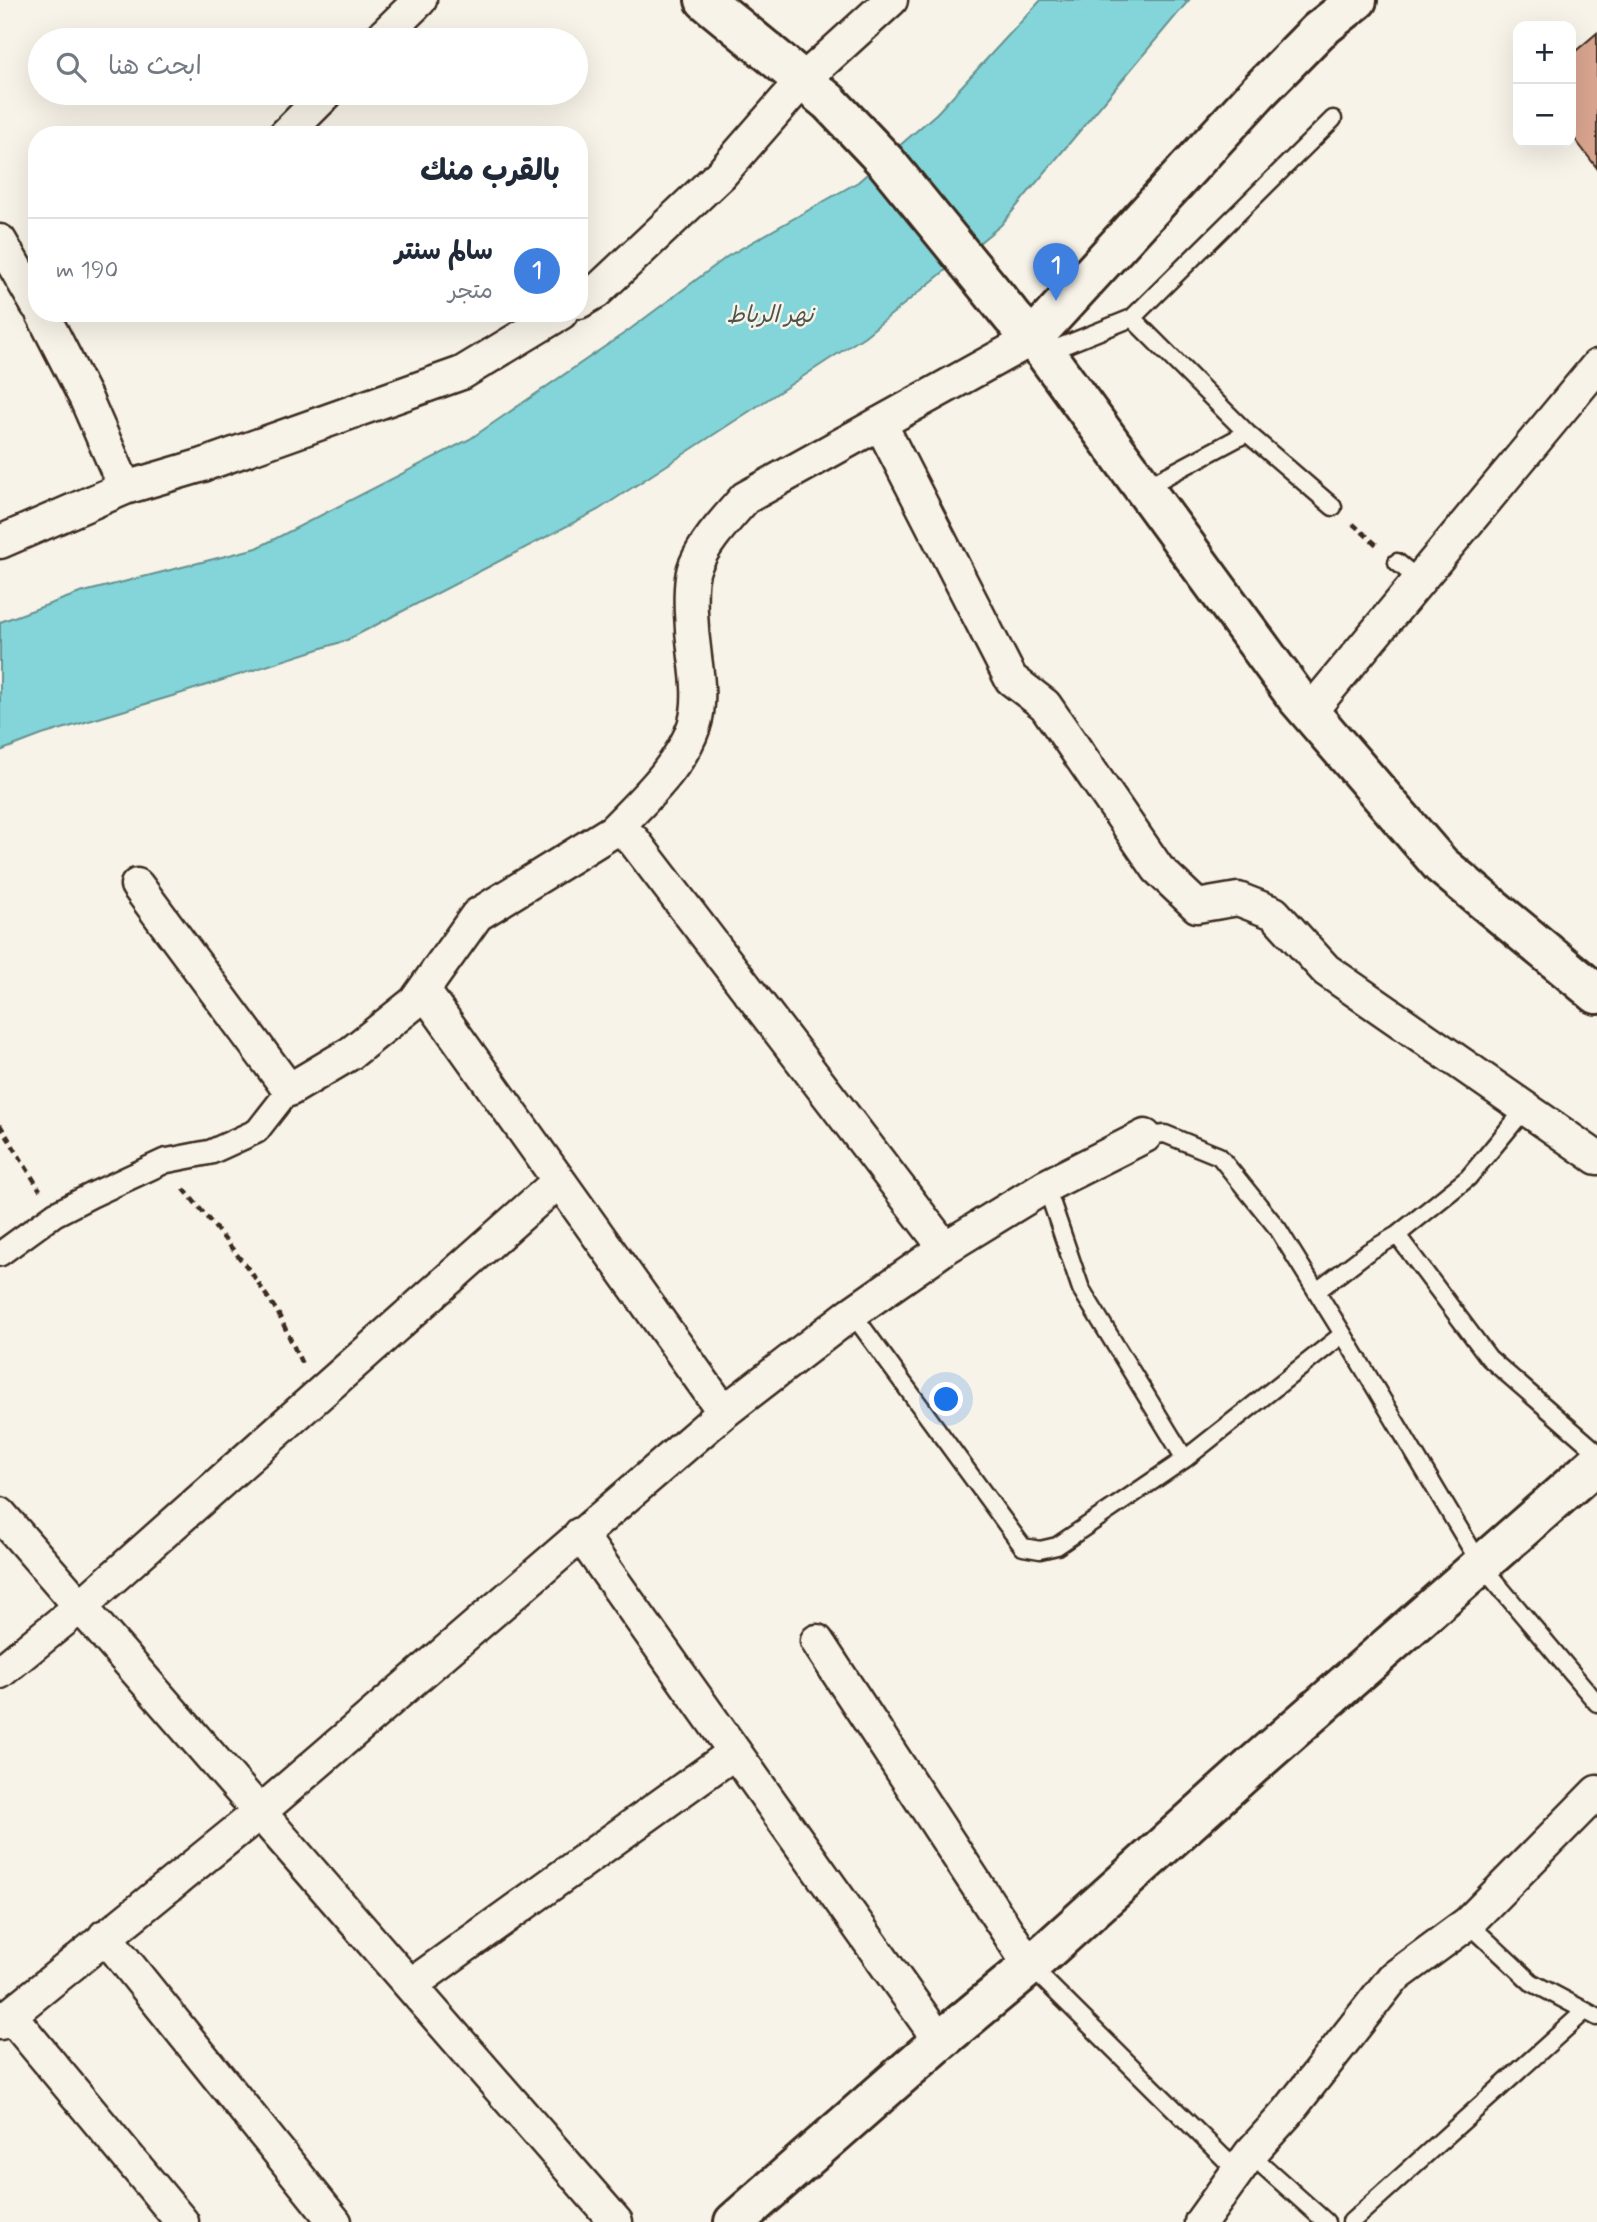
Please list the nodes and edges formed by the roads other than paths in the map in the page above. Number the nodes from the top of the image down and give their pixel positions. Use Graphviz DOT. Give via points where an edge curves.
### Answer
graph roads {
  1 [pos="420,0"];
  2 [pos="705,0"];
  3 [pos="891,0"];
  4 [pos="1357,0"];
  5 [pos="391,28"];
  6 [pos="816,91"];
  7 [pos="315,105"];
  8 [pos="1333,119"];
  9 [pos="294,126"];
  10 [pos="0,241"];
  11 [pos="28,289"];
  12 [pos="588,297"];
  13 [pos="1132,318"];
  14 [pos="46,322"];
  15 [pos="546,322"];
  16 [pos="1030,337"];
  17 [pos="1597,366"];
  18 [pos="880,423"];
  19 [pos="1247,433"];
  20 [pos="125,488"];
  21 [pos="1144,488"];
  22 [pos="1333,507"];
  23 [pos="0,542"];
  24 [pos="1309,712"];
  25 [pos="613,831"];
  26 [pos="137,885"];
  27 [pos="424,991"];
  28 [pos="1597,994"];
  29 [pos="289,1090"];
  30 [pos="1525,1109"];
  31 [pos="1145,1136"];
  32 [pos="1597,1158"];
  33 [pos="559,1181"];
  34 [pos="1046,1186"];
  35 [pos="1397,1235"];
  36 [pos="945,1248"];
  37 [pos="0,1254"];
  38 [pos="1317,1291"];
  39 [pos="852,1313"];
  40 [pos="1343,1334"];
  41 [pos="724,1412"];
  42 [pos="1597,1452"];
  43 [pos="1185,1459"];
  44 [pos="1597,1463"];
  45 [pos="0,1514"];
  46 [pos="580,1534"];
  47 [pos="1481,1565"];
  48 [pos="82,1606"];
  49 [pos="817,1641"];
  50 [pos="0,1672"];
  51 [pos="1597,1703"];
  52 [pos="734,1752"];
  53 [pos="1597,1792"];
  54 [pos="260,1812"];
  55 [pos="1468,1923"];
  56 [pos="105,1936"];
  57 [pos="1030,1966"];
  58 [pos="411,1986"];
  59 [pos="1591,2014"];
  60 [pos="5,2019"];
  61 [pos="940,2041"];
  62 [pos="1244,2163"];
  63 [pos="183,2222"];
  64 [pos="335,2222"];
  65 [pos="616,2222"];
  66 [pos="734,2222"];
  67 [pos="1201,2222"];
  68 [pos="1326,2222"];
  69 [pos="1351,2222"];
  1 -- 5 [label="street"];
  2 -- 6 [label="street"];
  3 -- 6 [label="street"];
  4 -- 16 [label="street" via="1259,91"];
  6 -- 12 [label="street"];
  6 -- 16 [label="street" via="887,163"];
  7 -- 9 [label="street"];
  8 -- 13 [label="lane"];
  10 -- 11 [label="street"];
  13 -- 16 [label="lane"];
  13 -- 19 [label="lane"];
  14 -- 20 [label="street"];
  15 -- 20 [label="street" via="462,373 203,466"];
  16 -- 18 [label="street"];
  16 -- 21 [label="street"];
  17 -- 24 [label="street" via="1408,571"];
  18 -- 25 [label="street" via="746,498 710,539 694,569 691,613 698,685 694,725 654,789"];
  18 -- 30 [label="street" via="1011,679 1045,705 1158,869 1197,906 1238,899 1274,913 1326,970"];
  19 -- 21 [label="lane"];
  19 -- 22 [label="lane"];
  20 -- 23 [label="street"];
  21 -- 24 [label="street"];
  24 -- 28 [label="street" via="1441,865"];
  25 -- 27 [label="street" via="477,915"];
  25 -- 36 [label="street" via="624,832 634,841"];
  26 -- 29 [label="street"];
  27 -- 29 [label="street" via="351,1053"];
  27 -- 33 [label="street"];
  29 -- 37 [label="street" via="257,1131 211,1152 165,1161 55,1214"];
  30 -- 32 [label="street"];
  30 -- 35 [label="lane" via="1468,1178"];
  31 -- 34 [label="street"];
  31 -- 38 [label="lane" via="1165,1134 1219,1156 1278,1229"];
  33 -- 41 [label="street"];
  33 -- 48 [label="street"];
  34 -- 36 [label="street"];
  34 -- 43 [label="lane" via="1081,1289"];
  35 -- 38 [label="lane"];
  35 -- 42 [label="lane" via="1489,1357"];
  36 -- 39 [label="street"];
  38 -- 40 [label="lane"];
  39 -- 41 [label="street"];
  39 -- 43 [label="lane" via="1023,1547 1057,1546"];
  40 -- 43 [label="lane"];
  40 -- 47 [label="lane"];
  41 -- 46 [label="street"];
  44 -- 47 [label="street"];
  45 -- 48 [label="street"];
  46 -- 52 [label="street"];
  46 -- 54 [label="street"];
  47 -- 51 [label="lane"];
  47 -- 57 [label="street"];
  48 -- 50 [label="street"];
  48 -- 54 [label="street"];
  49 -- 57 [label="street"];
  52 -- 58 [label="street"];
  52 -- 61 [label="street"];
  53 -- 55 [label="street"];
  54 -- 56 [label="street"];
  54 -- 58 [label="street"];
  55 -- 59 [label="lane" via="1531,1982"];
  55 -- 62 [label="street" via="1392,1979"];
  56 -- 60 [label="street"];
  56 -- 64 [label="street"];
  57 -- 61 [label="street"];
  57 -- 62 [label="lane"];
  58 -- 65 [label="street"];
  59 -- 69 [label="lane"];
  60 -- 63 [label="street"];
  61 -- 66 [label="street"];
  62 -- 67 [label="street"];
  62 -- 68 [label="lane"];
}
